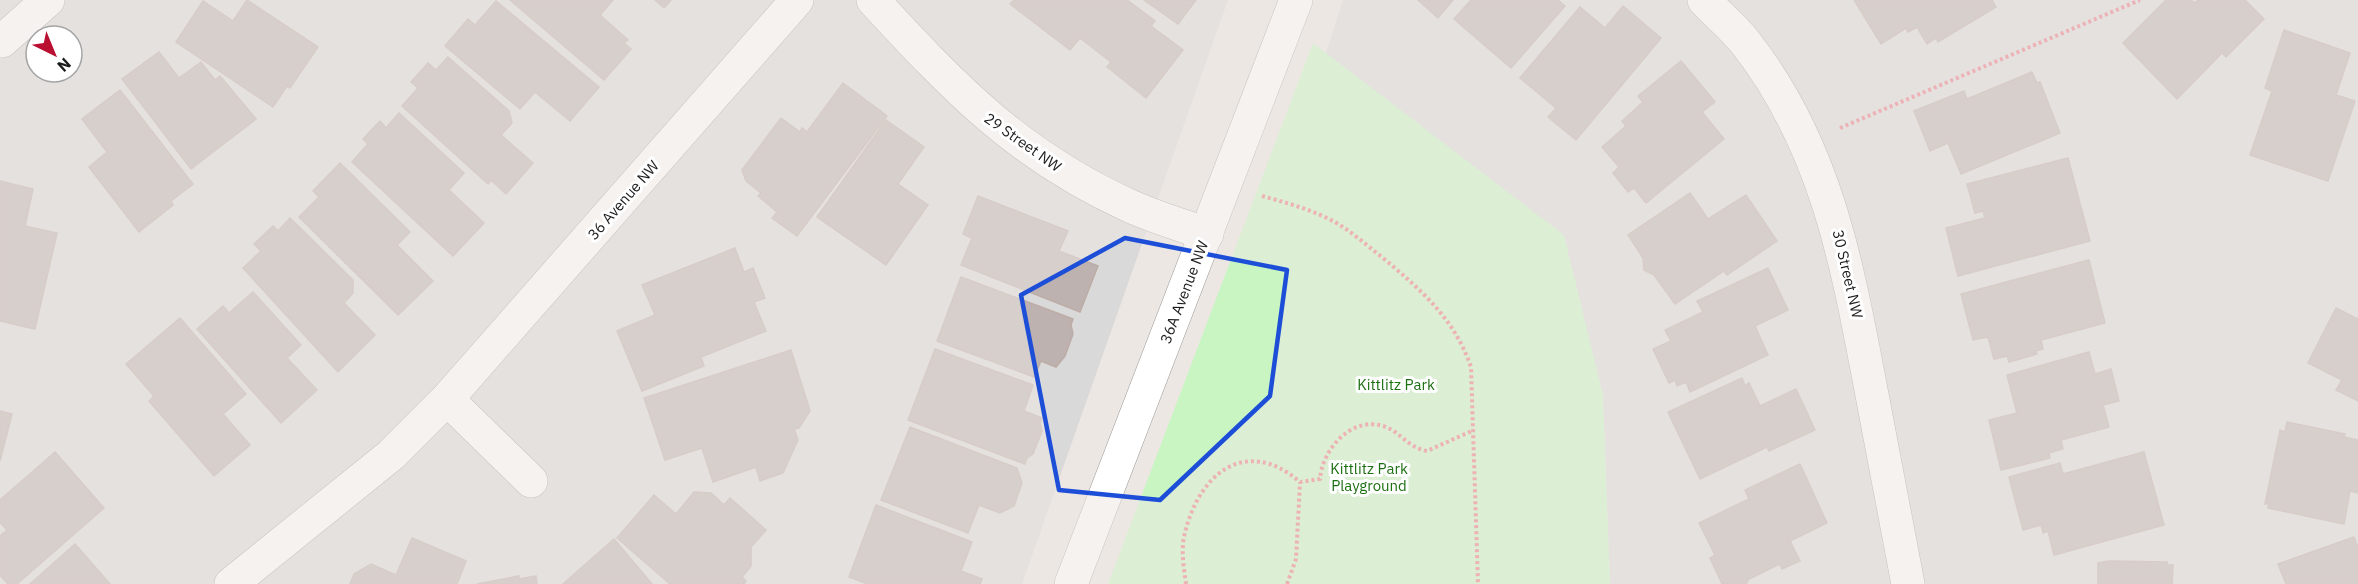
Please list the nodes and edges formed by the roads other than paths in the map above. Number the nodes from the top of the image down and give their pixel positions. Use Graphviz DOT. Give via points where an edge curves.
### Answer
graph roads {
  1 [pos="797,0"];
  2 [pos="873,0"];
  3 [pos="1296,0"];
  4 [pos="1704,0"];
  5 [pos="46,1"];
  6 [pos="2,41"];
  7 [pos="1207,234"];
  8 [pos="447,399"];
  9 [pos="531,481"];
  10 [pos="231,584"];
  11 [pos="1071,584"];
  12 [pos="1908,584"];
  1 -- 8 [label="street, 36 Avenue NW"];
  2 -- 7 [label="street, 29 Street NW" via="940,73 1012,137 1097,190"];
  3 -- 7 [label="street, 36A Avenue NW"];
  4 -- 12 [label="street, 30 Street NW" via="1744,41 1778,91 1806,142 1833,210 1848,267"];
  5 -- 6 [label="street"];
  7 -- 11 [label="street, 36A Avenue NW"];
  8 -- 9 [label="street"];
  8 -- 10 [label="street, 36 Avenue NW" via="391,455"];
}
